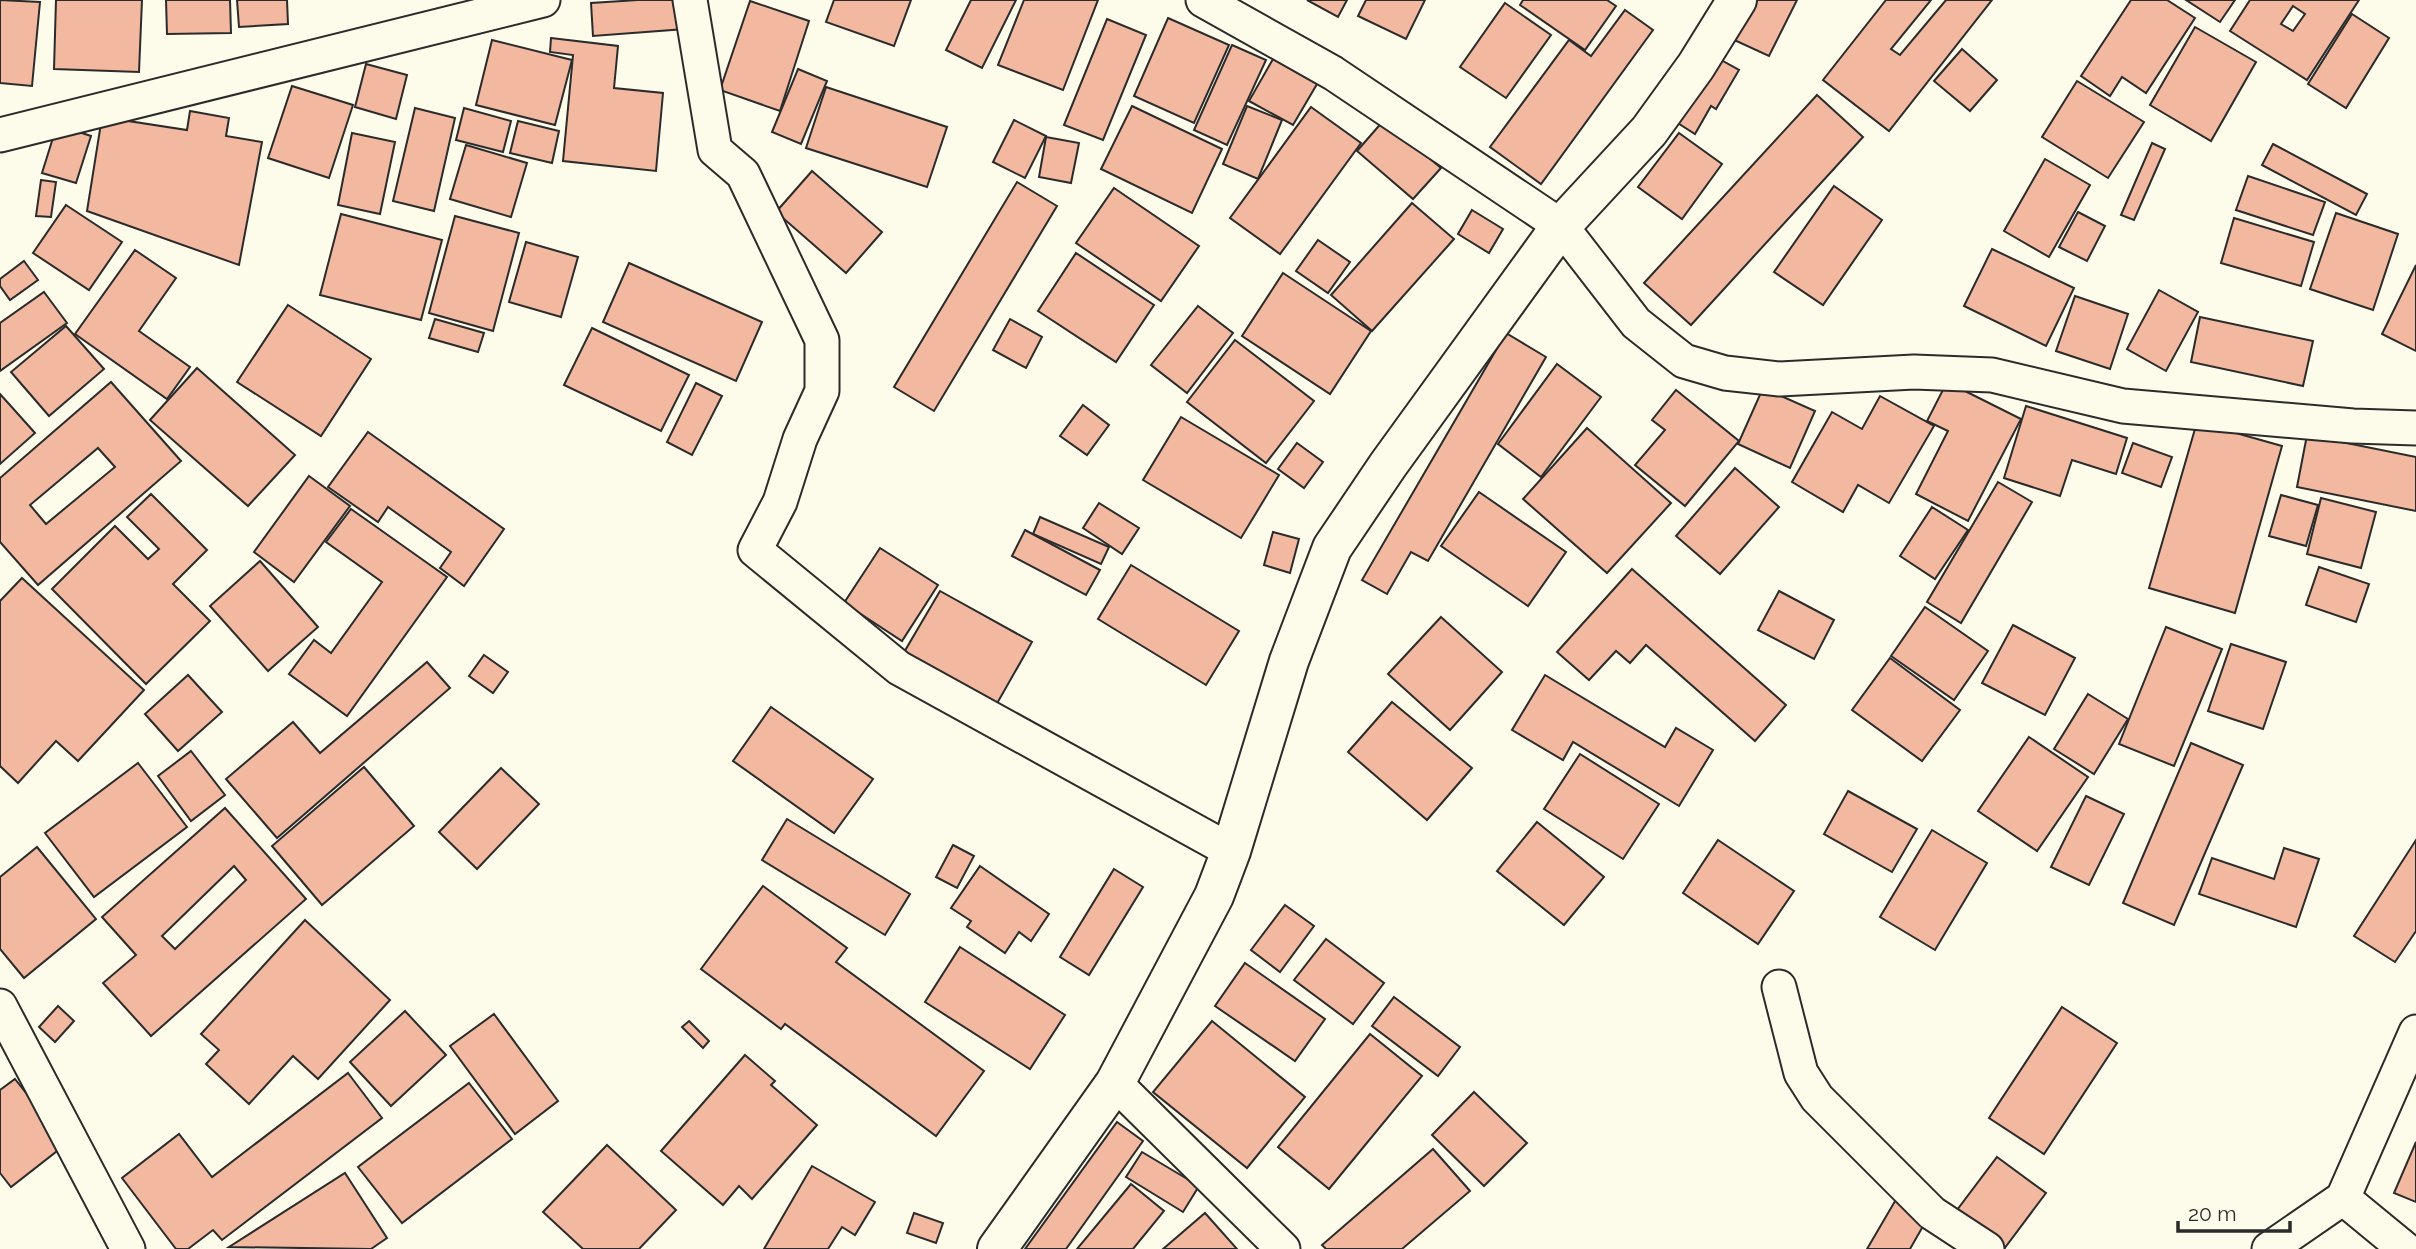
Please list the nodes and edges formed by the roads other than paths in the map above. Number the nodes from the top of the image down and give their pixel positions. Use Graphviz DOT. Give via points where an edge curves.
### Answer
graph roads {
  1 [pos="543,0"];
  2 [pos="690,0"];
  3 [pos="1203,0"];
  4 [pos="1737,0"];
  5 [pos="0,135"];
  6 [pos="1560,226"];
  7 [pos="2416,428"];
  8 [pos="1231,851"];
  9 [pos="1779,987"];
  10 [pos="0,1006"];
  11 [pos="2416,1032"];
  12 [pos="1115,1083"];
  13 [pos="2343,1198"];
  14 [pos="128,1249"];
  15 [pos="997,1249"];
  16 [pos="1283,1249"];
  17 [pos="1987,1249"];
  18 [pos="2269,1249"];
  19 [pos="2404,1249"];
  1 -- 5 [label="street"];
  2 -- 8 [label="street" via="715,150 743,174 822,340 822,391 800,439 780,502 755,550 899,668"];
  3 -- 6 [label="street" via="1333,73"];
  4 -- 6 [label="street" via="1648,131"];
  6 -- 7 [label="street" via="1636,323 1684,361 1725,373 1780,379 1914,372 1992,375 2123,406"];
  6 -- 8 [label="street" via="1332,548 1289,661"];
  8 -- 12 [label="street" via="1214,896"];
  9 -- 17 [label="street" via="1801,1073 1817,1098 1932,1213"];
  10 -- 14 [label="street"];
  11 -- 13 [label="street"];
  12 -- 15 [label="street"];
  12 -- 16 [label="street"];
  13 -- 18 [label="street"];
  13 -- 19 [label="street"];
}
